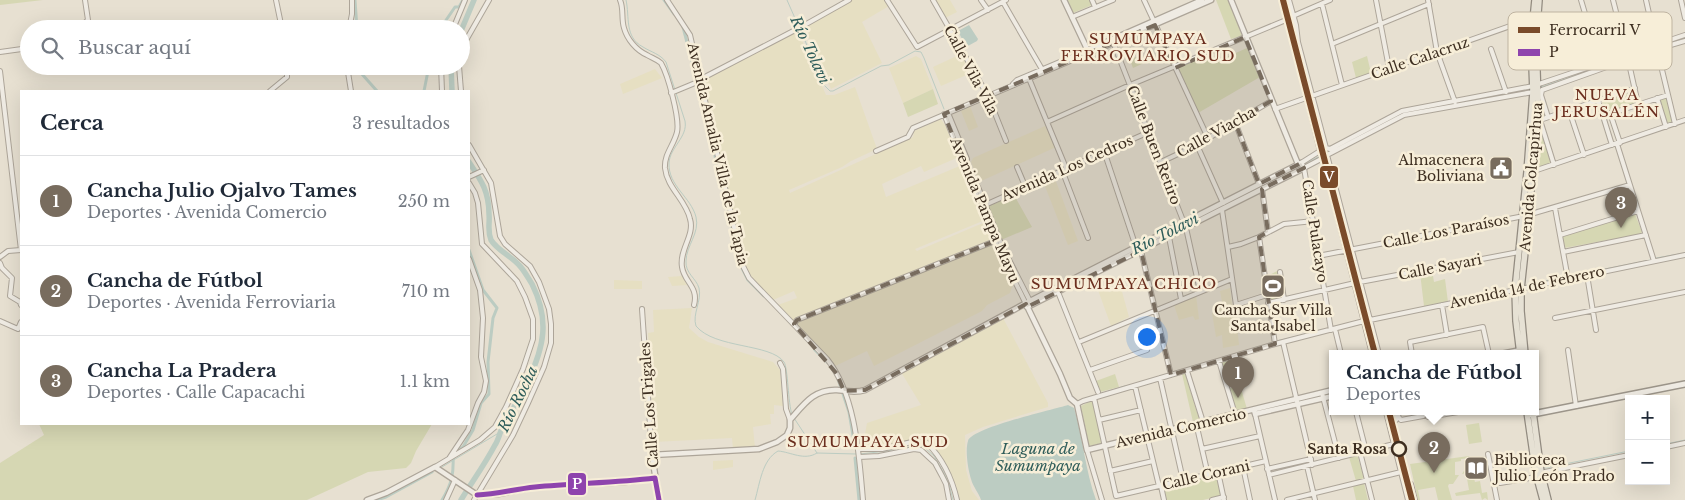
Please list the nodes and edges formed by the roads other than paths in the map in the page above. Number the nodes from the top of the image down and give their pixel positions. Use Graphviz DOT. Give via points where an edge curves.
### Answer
graph roads {
  1 [pos="85,0"];
  2 [pos="276,0"];
  3 [pos="352,0"];
  4 [pos="465,0"];
  5 [pos="489,0"];
  6 [pos="620,0"];
  7 [pos="667,0"];
  8 [pos="849,0"];
  9 [pos="887,0"];
  10 [pos="932,0"];
  11 [pos="981,0"];
  12 [pos="1064,0"];
  13 [pos="1092,0"];
  14 [pos="1113,0"];
  15 [pos="1144,0"];
  16 [pos="1202,0"];
  17 [pos="1211,0"];
  18 [pos="1231,0"];
  19 [pos="1289,0"];
  20 [pos="1330,0"];
  21 [pos="1376,0"];
  22 [pos="1681,0"];
  23 [pos="1004,1"];
  24 [pos="1429,2"];
  25 [pos="1322,4"];
  26 [pos="1095,7"];
  27 [pos="1191,7"];
  28 [pos="988,10"];
  29 [pos="1293,16"];
  30 [pos="1072,17"];
  31 [pos="1685,18"];
  32 [pos="88,20"];
  33 [pos="280,20"];
  34 [pos="351,20"];
  35 [pos="457,20"];
  36 [pos="1286,20"];
  37 [pos="1154,23"];
  38 [pos="1380,24"];
  39 [pos="1508,27"];
  40 [pos="1290,28"];
  41 [pos="949,31"];
  42 [pos="470,33"];
  43 [pos="1685,35"];
  44 [pos="1245,36"];
  45 [pos="1113,40"];
  46 [pos="1672,41"];
  47 [pos="1685,41"];
  48 [pos="1332,44"];
  49 [pos="1672,44"];
  50 [pos="20,49"];
  51 [pos="1491,49"];
  52 [pos="1089,51"];
  53 [pos="0,52"];
  54 [pos="1437,52"];
  55 [pos="1175,68"];
  56 [pos="1389,68"];
  57 [pos="1535,70"];
  58 [pos="1585,70"];
  59 [pos="1590,70"];
  60 [pos="1630,70"];
  61 [pos="1662,70"];
  62 [pos="0,71"];
  63 [pos="1043,71"];
  64 [pos="288,75"];
  65 [pos="348,75"];
  66 [pos="441,75"];
  67 [pos="460,75"];
  68 [pos="1028,77"];
  69 [pos="700,81"];
  70 [pos="1130,85"];
  71 [pos="1342,85"];
  72 [pos="1634,88"];
  73 [pos="1536,89"];
  74 [pos="271,90"];
  75 [pos="351,90"];
  76 [pos="442,90"];
  77 [pos="461,90"];
  78 [pos="674,92"];
  79 [pos="1506,92"];
  80 [pos="1668,95"];
  81 [pos="988,96"];
  82 [pos="1309,96"];
  83 [pos="1657,98"];
  84 [pos="1598,100"];
  85 [pos="1271,101"];
  86 [pos="1455,102"];
  87 [pos="1638,104"];
  88 [pos="1275,109"];
  89 [pos="1569,110"];
  90 [pos="1610,113"];
  91 [pos="946,114"];
  92 [pos="1603,116"];
  93 [pos="1548,117"];
  94 [pos="1685,120"];
  95 [pos="1047,122"];
  96 [pos="1235,122"];
  97 [pos="1675,124"];
  98 [pos="1666,127"];
  99 [pos="1149,132"];
  100 [pos="1208,138"];
  101 [pos="1006,141"];
  102 [pos="1616,144"];
  103 [pos="1197,145"];
  104 [pos="470,147"];
  105 [pos="876,151"];
  106 [pos="1104,152"];
  107 [pos="1584,155"];
  108 [pos="1325,157"];
  109 [pos="967,159"];
  110 [pos="1161,162"];
  111 [pos="1299,163"];
  112 [pos="1554,165"];
  113 [pos="1017,167"];
  114 [pos="1304,168"];
  115 [pos="1064,169"];
  116 [pos="483,171"];
  117 [pos="1530,172"];
  118 [pos="470,177"];
  119 [pos="470,185"];
  120 [pos="1630,185"];
  121 [pos="978,186"];
  122 [pos="1025,186"];
  123 [pos="1261,187"];
  124 [pos="1223,203"];
  125 [pos="985,205"];
  126 [pos="1555,208"];
  127 [pos="1222,210"];
  128 [pos="1638,211"];
  129 [pos="1527,216"];
  130 [pos="1314,221"];
  131 [pos="20,226"];
  132 [pos="1185,226"];
  133 [pos="1268,232"];
  134 [pos="1560,235"];
  135 [pos="1646,235"];
  136 [pos="1169,237"];
  137 [pos="1259,237"];
  138 [pos="1088,238"];
  139 [pos="995,241"];
  140 [pos="1136,247"];
  141 [pos="1228,247"];
  142 [pos="1349,249"];
  143 [pos="20,250"];
  144 [pos="1141,251"];
  145 [pos="1519,252"];
  146 [pos="1563,252"];
  147 [pos="1685,255"];
  148 [pos="1318,256"];
  149 [pos="0,257"];
  150 [pos="1654,261"];
  151 [pos="470,262"];
  152 [pos="0,263"];
  153 [pos="1280,272"];
  154 [pos="1587,275"];
  155 [pos="1232,279"];
  156 [pos="1568,279"];
  157 [pos="1360,282"];
  158 [pos="1355,283"];
  159 [pos="1324,289"];
  160 [pos="1518,290"];
  161 [pos="1200,291"];
  162 [pos="1058,292"];
  163 [pos="1685,292"];
  164 [pos="1267,295"];
  165 [pos="1180,299"];
  166 [pos="1284,300"];
  167 [pos="20,302"];
  168 [pos="1268,303"];
  169 [pos="1028,304"];
  170 [pos="694,305"];
  171 [pos="1442,305"];
  172 [pos="642,309"];
  173 [pos="1155,310"];
  174 [pos="1593,310"];
  175 [pos="1555,318"];
  176 [pos="1370,320"];
  177 [pos="0,321"];
  178 [pos="1364,322"];
  179 [pos="20,324"];
  180 [pos="794,324"];
  181 [pos="1333,329"];
  182 [pos="1596,330"];
  183 [pos="1447,334"];
  184 [pos="1079,342"];
  185 [pos="1283,342"];
  186 [pos="1275,344"];
  187 [pos="1147,350"];
  188 [pos="1340,350"];
  189 [pos="1371,350"];
  190 [pos="1378,350"];
  191 [pos="1411,350"];
  192 [pos="1488,350"];
  193 [pos="1522,350"];
  194 [pos="1568,350"];
  195 [pos="1219,361"];
  196 [pos="780,363"];
  197 [pos="1090,370"];
  198 [pos="1187,371"];
  199 [pos="1170,374"];
  200 [pos="1160,378"];
  201 [pos="1685,384"];
  202 [pos="1135,386"];
  203 [pos="844,391"];
  204 [pos="1098,392"];
  205 [pos="1329,392"];
  206 [pos="1323,396"];
  207 [pos="1329,396"];
  208 [pos="1094,398"];
  209 [pos="1297,399"];
  210 [pos="1077,404"];
  211 [pos="1297,405"];
  212 [pos="1576,406"];
  213 [pos="1141,410"];
  214 [pos="1254,412"];
  215 [pos="1539,412"];
  216 [pos="1236,414"];
  217 [pos="1357,415"];
  218 [pos="1387,415"];
  219 [pos="1395,415"];
  220 [pos="1397,415"];
  221 [pos="1438,415"];
  222 [pos="1530,415"];
  223 [pos="1425,417"];
  224 [pos="791,418"];
  225 [pos="1099,420"];
  226 [pos="1396,420"];
  227 [pos="1203,422"];
  228 [pos="1196,423"];
  229 [pos="470,425"];
  230 [pos="470,425"];
  231 [pos="1172,429"];
  232 [pos="1146,436"];
  233 [pos="1260,436"];
  234 [pos="1685,443"];
  235 [pos="1394,444"];
  236 [pos="1105,446"];
  237 [pos="1670,446"];
  238 [pos="1202,449"];
  239 [pos="1087,450"];
  240 [pos="1366,451"];
  241 [pos="1360,452"];
  242 [pos="859,453"];
  243 [pos="1488,454"];
  244 [pos="652,455"];
  245 [pos="1625,456"];
  246 [pos="449,458"];
  247 [pos="1311,458"];
  248 [pos="1339,458"];
  249 [pos="1152,461"];
  250 [pos="1266,462"];
  251 [pos="1312,464"];
  252 [pos="1307,466"];
  253 [pos="435,467"];
  254 [pos="1243,467"];
  255 [pos="1268,469"];
  256 [pos="1110,471"];
  257 [pos="1218,472"];
  258 [pos="1401,472"];
  259 [pos="1538,474"];
  260 [pos="1208,475"];
  261 [pos="1269,475"];
  262 [pos="655,478"];
  263 [pos="456,480"];
  264 [pos="1183,480"];
  265 [pos="1367,481"];
  266 [pos="1500,483"];
  267 [pos="1411,484"];
  268 [pos="1160,486"];
  269 [pos="476,494"];
  270 [pos="1314,494"];
  271 [pos="1119,495"];
  272 [pos="1224,499"];
  273 [pos="367,500"];
  274 [pos="446,500"];
  275 [pos="474,500"];
  276 [pos="659,500"];
  277 [pos="863,500"];
  278 [pos="949,500"];
  279 [pos="957,500"];
  280 [pos="1102,500"];
  281 [pos="1122,500"];
  282 [pos="1164,500"];
  283 [pos="1212,500"];
  284 [pos="1250,500"];
  285 [pos="1275,500"];
  286 [pos="1287,500"];
  287 [pos="1315,500"];
  288 [pos="1372,500"];
  289 [pos="1407,500"];
  290 [pos="1415,500"];
  291 [pos="1497,500"];
  292 [pos="1543,500"];
  293 [pos="1548,500"];
  1 -- 32 [label="street"];
  2 -- 33 [label="street"];
  3 -- 34 [label="street"];
  4 -- 35 [label="street"];
  5 -- 42 [label="street"];
  6 -- 78 [label="street" via="622,22 628,38 641,52 661,63"];
  7 -- 69 [label="street, Avenida Amalia Villa de la Tapia" via="690,36"];
  8 -- 69 [label="street"];
  9 -- 41 [label="street" via="917,47"];
  10 -- 41 [label="street, Calle Vila Vila"];
  11 -- 28 [label="street"];
  12 -- 30 [label="street"];
  13 -- 26 [label="street"];
  14 -- 26 [label="street"];
  15 -- 37 [label="street"];
  16 -- 27 [label="street"];
  17 -- 27 [label="street"];
  18 -- 44 [label="street, Calle Pulacayo"];
  19 -- 29 [label="street"];
  20 -- 25 [label="street"];
  21 -- 38 [label="street"];
  22 -- 31 [label="street"];
  23 -- 28 [label="street"];
  23 -- 63 [label="street"];
  24 -- 38 [label="street"];
  24 -- 54 [label="street"];
  25 -- 29 [label="street"];
  25 -- 48 [label="street"];
  26 -- 30 [label="street"];
  27 -- 37 [label="street"];
  28 -- 41 [label="street"];
  29 -- 82 [label="street"];
  30 -- 52 [label="street"];
  36 -- 44 [label="street"];
  37 -- 45 [label="street"];
  37 -- 55 [label="street"];
  38 -- 48 [label="street"];
  38 -- 56 [label="street"];
  39 -- 54 [label="street, Calle Calacruz"];
  40 -- 82 [label="street"];
  41 -- 81 [label="street, Calle Vila Vila"];
  43 -- 46 [label="street"];
  44 -- 55 [label="street"];
  44 -- 85 [label="street, Calle Pulacayo"];
  45 -- 52 [label="street"];
  45 -- 70 [label="street, Calle Buen Retiro"];
  47 -- 49 [label="street"];
  48 -- 71 [label="street"];
  50 -- 53 [label="street"];
  51 -- 79 [label="street"];
  52 -- 63 [label="street"];
  54 -- 56 [label="street, Calle Calacruz"];
  54 -- 86 [label="street"];
  55 -- 70 [label="street"];
  55 -- 100 [label="street"];
  56 -- 71 [label="street, Calle Calacruz"];
  57 -- 73 [label="main road, Avenida Colcapirhua"];
  58 -- 73 [label="street"];
  59 -- 73 [label="street"];
  60 -- 72 [label="street"];
  61 -- 80 [label="street"];
  62 -- 131 [label="street"];
  63 -- 68 [label="street"];
  64 -- 74 [label="street"];
  65 -- 75 [label="street"];
  66 -- 76 [label="street"];
  67 -- 77 [label="street"];
  68 -- 81 [label="street"];
  68 -- 95 [label="street"];
  69 -- 78 [label="street"];
  69 -- 180 [label="street, Avenida Amalia Villa de la Tapia" via="743,266 749,278"];
  70 -- 95 [label="street"];
  70 -- 99 [label="street, Calle Buen Retiro"];
  71 -- 82 [label="street, Calle Calacruz"];
  72 -- 84 [label="street"];
  72 -- 87 [label="street"];
  73 -- 79 [label="street"];
  73 -- 93 [label="street"];
  73 -- 108 [label="street" via="1404,115"];
  73 -- 117 [label="main road, Avenida Colcapirhua"];
  73 -- 117 [label="main road, Avenida Colcapirhua"];
  78 -- 170 [label="street" via="678,130 667,153 665,168 690,218 682,266 696,293"];
  79 -- 86 [label="street"];
  80 -- 83 [label="street"];
  80 -- 97 [label="street"];
  81 -- 91 [label="street"];
  81 -- 101 [label="street, Calle Vila Vila"];
  82 -- 86 [label="street" via="1326,148 1402,111"];
  82 -- 88 [label="street, Calle Viacha"];
  82 -- 111 [label="street" via="1320,151"];
  83 -- 87 [label="street"];
  83 -- 98 [label="street"];
  84 -- 89 [label="street"];
  84 -- 92 [label="street"];
  85 -- 88 [label="street, Calle Pulacayo"];
  85 -- 96 [label="street, Calle Viacha"];
  87 -- 90 [label="street"];
  88 -- 111 [label="street, Calle Pulacayo"];
  89 -- 93 [label="street"];
  89 -- 107 [label="street"];
  90 -- 92 [label="street"];
  90 -- 102 [label="street"];
  91 -- 105 [label="street" via="913,128 908,136"];
  91 -- 109 [label="street, Avenida Pampa Mayu"];
  91 -- 139 [label="street, Avenida Pampa Mayu"];
  92 -- 102 [label="street"];
  93 -- 112 [label="street" via="1540,120"];
  94 -- 97 [label="street"];
  95 -- 115 [label="street"];
  96 -- 100 [label="street, Calle Viacha"];
  96 -- 123 [label="street"];
  97 -- 98 [label="street"];
  98 -- 102 [label="street"];
  99 -- 106 [label="street, Avenida Los Cedros"];
  99 -- 110 [label="street, Calle Buen Retiro"];
  100 -- 103 [label="street, Calle Viacha"];
  102 -- 107 [label="street"];
  102 -- 120 [label="street"];
  103 -- 110 [label="street, Calle Viacha"];
  103 -- 124 [label="street"];
  104 -- 116 [label="street"];
  106 -- 115 [label="street, Avenida Los Cedros"];
  106 -- 140 [label="street"];
  107 -- 112 [label="street"];
  108 -- 114 [label="street"];
  108 -- 142 [label="street"];
  110 -- 132 [label="street, Calle Buen Retiro"];
  111 -- 114 [label="street, Calle Pulacayo"];
  111 -- 123 [label="street"];
  112 -- 117 [label="street"];
  113 -- 122 [label="street"];
  114 -- 123 [label="street"];
  114 -- 130 [label="street, Calle Pulacayo"];
  115 -- 122 [label="street, Avenida Los Cedros"];
  115 -- 138 [label="street"];
  116 -- 118 [label="street"];
  116 -- 269 [label="street" via="493,190 500,236 530,266 549,309 552,338 544,367 523,416"];
  117 -- 129 [label="main road, Avenida Colcapirhua"];
  119 -- 246 [label="street" via="478,203 482,244 517,281 533,319 533,339 506,407 494,427 480,440"];
  120 -- 126 [label="street, Calle Los Paraísos"];
  120 -- 128 [label="street"];
  121 -- 125 [label="street, Avenida Pampa Mayu"];
  122 -- 125 [label="street, Avenida Los Cedros"];
  123 -- 124 [label="street"];
  123 -- 127 [label="street"];
  123 -- 133 [label="street"];
  124 -- 132 [label="street"];
  125 -- 169 [label="street, Avenida Pampa Mayu"];
  126 -- 129 [label="street, Calle Los Paraísos"];
  126 -- 134 [label="street"];
  127 -- 132 [label="street"];
  127 -- 141 [label="street"];
  128 -- 134 [label="street"];
  128 -- 135 [label="street"];
  129 -- 142 [label="street, Calle Los Paraísos"];
  129 -- 145 [label="main road, Avenida Colcapirhua"];
  129 -- 160 [label="main road, Avenida Colcapirhua"];
  130 -- 133 [label="street" via="1284,224"];
  130 -- 148 [label="street, Calle Pulacayo"];
  132 -- 136 [label="street"];
  132 -- 140 [label="street"];
  132 -- 161 [label="street, Calle Buen Retiro"];
  133 -- 137 [label="street"];
  134 -- 146 [label="street"];
  135 -- 146 [label="street"];
  135 -- 150 [label="street"];
  136 -- 144 [label="street"];
  136 -- 165 [label="street"];
  137 -- 141 [label="street"];
  137 -- 164 [label="street"];
  139 -- 169 [label="street, Avenida Pampa Mayu"];
  139 -- 180 [label="street"];
  140 -- 169 [label="street"];
  141 -- 155 [label="street"];
  142 -- 148 [label="street, Calle Los Paraísos"];
  142 -- 157 [label="street"];
  142 -- 158 [label="street"];
  143 -- 149 [label="street" via="8,251"];
  144 -- 162 [label="street"];
  144 -- 173 [label="street"];
  145 -- 157 [label="street, Calle Sayari"];
  145 -- 160 [label="main road, Avenida Colcapirhua"];
  146 -- 156 [label="street"];
  147 -- 150 [label="street, Avenida 14 de Febrero"];
  148 -- 159 [label="street, Calle Pulacayo"];
  150 -- 154 [label="street, Avenida 14 de Febrero"];
  151 -- 229 [label="street" via="480,290 483,318 481,357 486,381"];
  152 -- 167 [label="street" via="12,278 10,296"];
  153 -- 166 [label="street"];
  154 -- 156 [label="street, Avenida 14 de Febrero"];
  154 -- 174 [label="street"];
  155 -- 161 [label="street"];
  155 -- 164 [label="street" via="1236,305"];
  156 -- 160 [label="street, Avenida 14 de Febrero"];
  157 -- 176 [label="street"];
  158 -- 159 [label="street"];
  158 -- 178 [label="street"];
  159 -- 166 [label="street"];
  159 -- 181 [label="street, Calle Pulacayo"];
  160 -- 171 [label="street, Avenida 14 de Febrero"];
  160 -- 193 [label="main road, Avenida Colcapirhua"];
  161 -- 165 [label="street"];
  162 -- 169 [label="street"];
  162 -- 184 [label="street"];
  163 -- 174 [label="street"];
  164 -- 168 [label="street"];
  165 -- 173 [label="street"];
  166 -- 168 [label="street"];
  168 -- 186 [label="street"];
  169 -- 203 [label="street" via="864,390"];
  169 -- 210 [label="street, Avenida Pampa Mayu" via="1070,398"];
  171 -- 176 [label="street, Avenida 14 de Febrero"];
  171 -- 183 [label="street"];
  172 -- 244 [label="street, Calle Los Trigales"];
  173 -- 184 [label="street"];
  173 -- 199 [label="street"];
  174 -- 175 [label="street"];
  174 -- 182 [label="street"];
  176 -- 190 [label="street"];
  177 -- 179 [label="street" via="18,329"];
  178 -- 181 [label="street"];
  178 -- 189 [label="street"];
  180 -- 203 [label="street, Avenida Amalia Villa de la Tapia" via="834,368"];
  181 -- 185 [label="street"];
  181 -- 188 [label="street, Calle Pulacayo"];
  183 -- 191 [label="street" via="1410,342"];
  183 -- 192 [label="street" via="1483,327"];
  184 -- 197 [label="street"];
  185 -- 186 [label="street"];
  185 -- 209 [label="street"];
  186 -- 195 [label="street"];
  187 -- 197 [label="street"];
  194 -- 212 [label="street"];
  195 -- 198 [label="street"];
  195 -- 216 [label="street"];
  196 -- 224 [label="street" via="786,409"];
  197 -- 204 [label="street"];
  198 -- 199 [label="street"];
  198 -- 227 [label="street"];
  199 -- 200 [label="street"];
  200 -- 202 [label="street"];
  200 -- 231 [label="street"];
  201 -- 212 [label="main road"];
  202 -- 208 [label="street"];
  202 -- 213 [label="street"];
  203 -- 224 [label="street" via="822,391"];
  203 -- 242 [label="street, Avenida Amalia Villa de la Tapia"];
  205 -- 206 [label="street, Avenida Comercio"];
  206 -- 207 [label="street, Avenida Comercio"];
  206 -- 209 [label="street, Avenida Comercio"];
  206 -- 211 [label="street, Avenida Comercio"];
  206 -- 248 [label="street"];
  208 -- 210 [label="street"];
  208 -- 225 [label="street"];
  209 -- 211 [label="street"];
  209 -- 214 [label="street, Avenida Comercio" via="1258,408"];
  210 -- 239 [label="street, Avenida Pampa Mayu"];
  211 -- 214 [label="street, Avenida Comercio"];
  211 -- 247 [label="street"];
  212 -- 215 [label="main road"];
  213 -- 225 [label="street"];
  213 -- 232 [label="street"];
  214 -- 216 [label="street, Avenida Comercio"];
  214 -- 233 [label="street"];
  216 -- 227 [label="street, Avenida Comercio"];
  217 -- 240 [label="street"];
  218 -- 235 [label="street"];
  219 -- 226 [label="street"];
  220 -- 223 [label="street" via="1401,420"];
  221 -- 223 [label="street"];
  222 -- 259 [label="main road"];
  224 -- 244 [label="street" via="787,435 760,449"];
  225 -- 236 [label="street"];
  227 -- 228 [label="street, Avenida Comercio"];
  228 -- 231 [label="street, Avenida Comercio"];
  228 -- 238 [label="street"];
  230 -- 246 [label="street"];
  231 -- 232 [label="street, Avenida Comercio"];
  231 -- 264 [label="street"];
  232 -- 236 [label="street, Avenida Comercio"];
  232 -- 249 [label="street"];
  233 -- 238 [label="street"];
  233 -- 250 [label="street"];
  234 -- 237 [label="street"];
  235 -- 240 [label="street"];
  235 -- 258 [label="street"];
  236 -- 239 [label="street, Avenida Comercio"];
  236 -- 256 [label="street"];
  238 -- 260 [label="street"];
  239 -- 280 [label="street, Avenida Pampa Mayu"];
  240 -- 241 [label="street"];
  241 -- 248 [label="street"];
  241 -- 265 [label="street"];
  242 -- 277 [label="street, Avenida Amalia Villa de la Tapia"];
  242 -- 278 [label="street" via="879,456 921,450 935,463 946,484"];
  242 -- 279 [label="street" via="926,443 935,451 951,477"];
  243 -- 291 [label="street"];
  244 -- 262 [label="street, Calle Los Trigales"];
  245 -- 259 [label="street"];
  246 -- 253 [label="street"];
  247 -- 251 [label="street"];
  247 -- 255 [label="street"];
  248 -- 251 [label="street"];
  249 -- 256 [label="street"];
  249 -- 268 [label="street"];
  250 -- 254 [label="street, Calle Corani"];
  250 -- 255 [label="street"];
  251 -- 252 [label="street"];
  252 -- 261 [label="street"];
  252 -- 270 [label="street"];
  253 -- 263 [label="street"];
  253 -- 273 [label="street"];
  254 -- 257 [label="street, Calle Corani"];
  254 -- 284 [label="street"];
  255 -- 261 [label="street"];
  256 -- 271 [label="street"];
  257 -- 260 [label="street, Calle Corani"];
  257 -- 272 [label="street"];
  258 -- 265 [label="street"];
  258 -- 289 [label="street"];
  259 -- 266 [label="street"];
  259 -- 292 [label="main road"];
  259 -- 293 [label="main road"];
  260 -- 264 [label="street, Calle Corani"];
  261 -- 285 [label="street"];
  262 -- 269 [label="street"];
  262 -- 276 [label="street, Calle Los Trigales"];
  263 -- 269 [label="street"];
  263 -- 274 [label="street"];
  264 -- 268 [label="street, Calle Corani"];
  265 -- 270 [label="street"];
  265 -- 288 [label="street"];
  267 -- 290 [label="street"];
  268 -- 271 [label="street, Calle Corani"];
  268 -- 282 [label="street"];
  269 -- 275 [label="street"];
  270 -- 286 [label="street"];
  270 -- 287 [label="street"];
  271 -- 281 [label="street"];
  272 -- 283 [label="street"];
}
